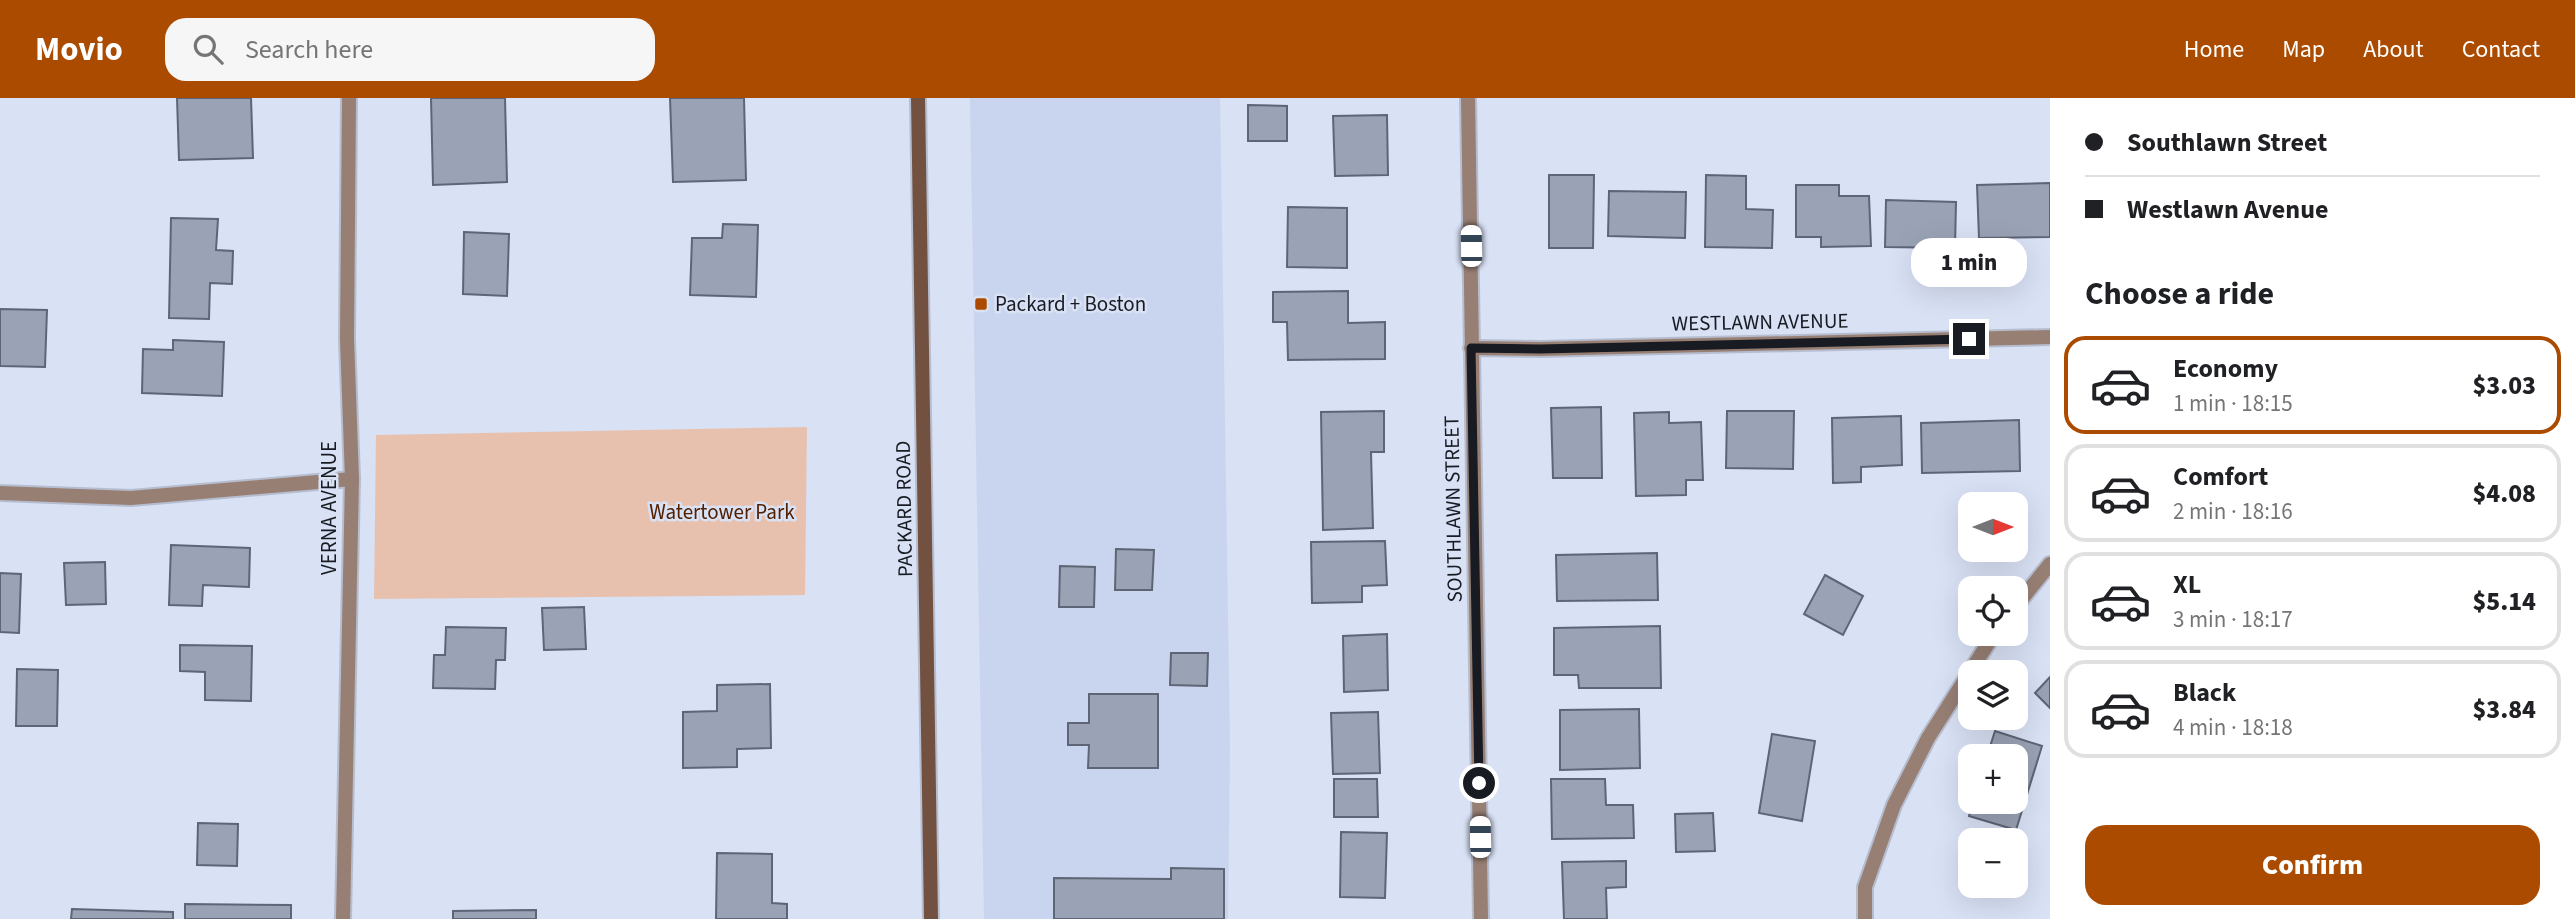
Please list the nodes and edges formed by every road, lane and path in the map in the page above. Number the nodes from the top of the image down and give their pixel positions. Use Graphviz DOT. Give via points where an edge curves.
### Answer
graph roads {
  1 [pos="349,98"];
  2 [pos="918,98"];
  3 [pos="1468,98"];
  4 [pos="2050,337"];
  5 [pos="1471,348"];
  6 [pos="352,479"];
  7 [pos="0,493"];
  8 [pos="2050,564"];
  9 [pos="2028,591"];
  10 [pos="1986,646"];
  11 [pos="343,919"];
  12 [pos="932,919"];
  13 [pos="1481,919"];
  14 [pos="1865,919"];
  1 -- 6 [label="street, VERNA AVENUE" via="347,339"];
  2 -- 12 [label="main road, PACKARD ROAD"];
  3 -- 5 [label="street, SOUTHLAWN STREET"];
  4 -- 5 [label="street, WESTLAWN AVENUE"];
  5 -- 13 [label="street, SOUTHLAWN STREET"];
  6 -- 7 [label="street" via="131,498"];
  6 -- 11 [label="street, VERNA AVENUE"];
  8 -- 9 [label="street"];
  10 -- 14 [label="street" via="1928,738 1894,805 1865,887"];
}
